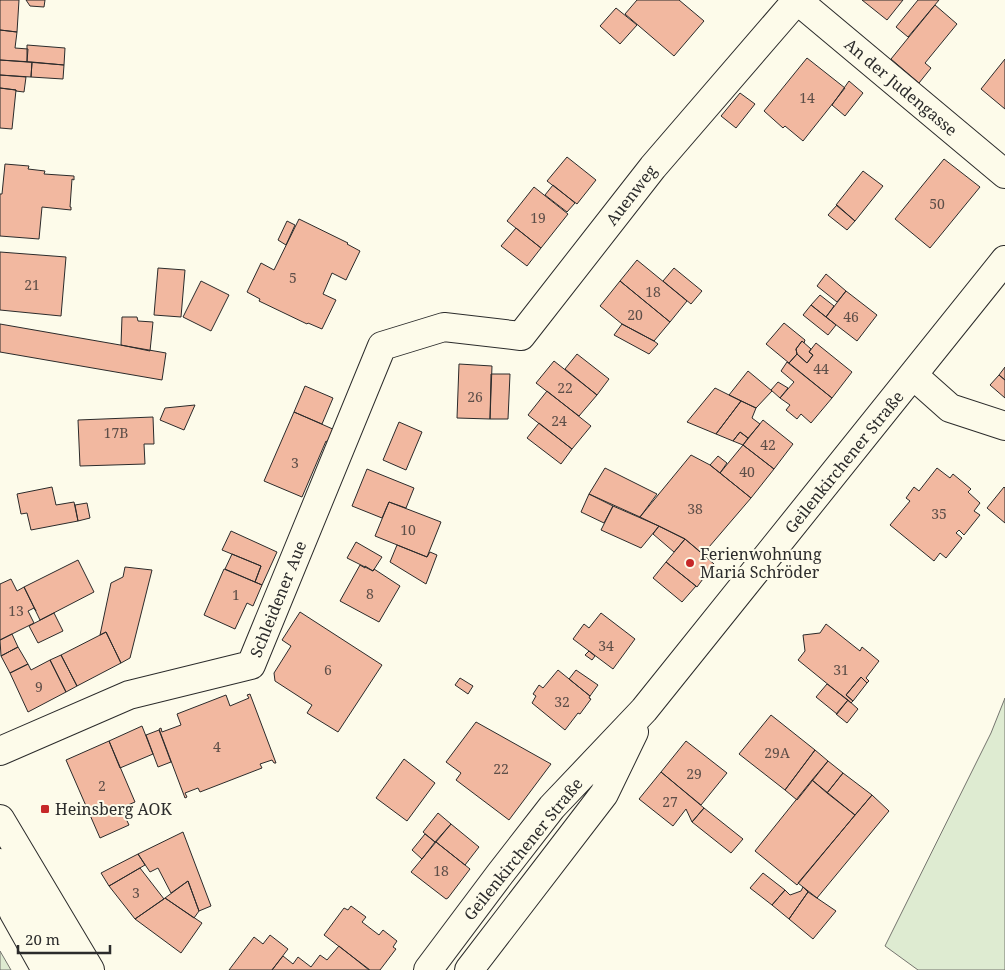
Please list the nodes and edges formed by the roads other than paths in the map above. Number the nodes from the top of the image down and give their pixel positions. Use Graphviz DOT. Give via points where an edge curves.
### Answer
graph roads {
  1 [pos="797,0"];
  2 [pos="1005,174"];
  3 [pos="1005,260"];
  4 [pos="444,327"];
  5 [pos="914,376"];
  6 [pos="1005,426"];
  7 [pos="644,710"];
  8 [pos="0,751"];
  9 [pos="0,819"];
  10 [pos="0,863"];
  11 [pos="0,882"];
  12 [pos="46,970"];
  13 [pos="65,970"];
  14 [pos="90,970"];
  15 [pos="428,970"];
  16 [pos="469,970"];
  1 -- 2 [label="street, An der Judengasse"];
  1 -- 4 [label="street, Auenweg" via="653,168 521,336"];
  3 -- 5 [label="street, Geilenkirchener Straße"];
  4 -- 8 [label="street, Schleidener Aue" via="382,346 250,665 129,696"];
  5 -- 6 [label="street" via="950,408"];
  5 -- 7 [label="street, Geilenkirchener Straße"];
  7 -- 15 [label="street, Geilenkirchener Straße" via="552,808"];
  7 -- 16 [label="street, Geilenkirchener Straße" via="604,794"];
  9 -- 14 [label="street"];
  10 -- 13 [label="street"];
  11 -- 12 [label="street"];
}
